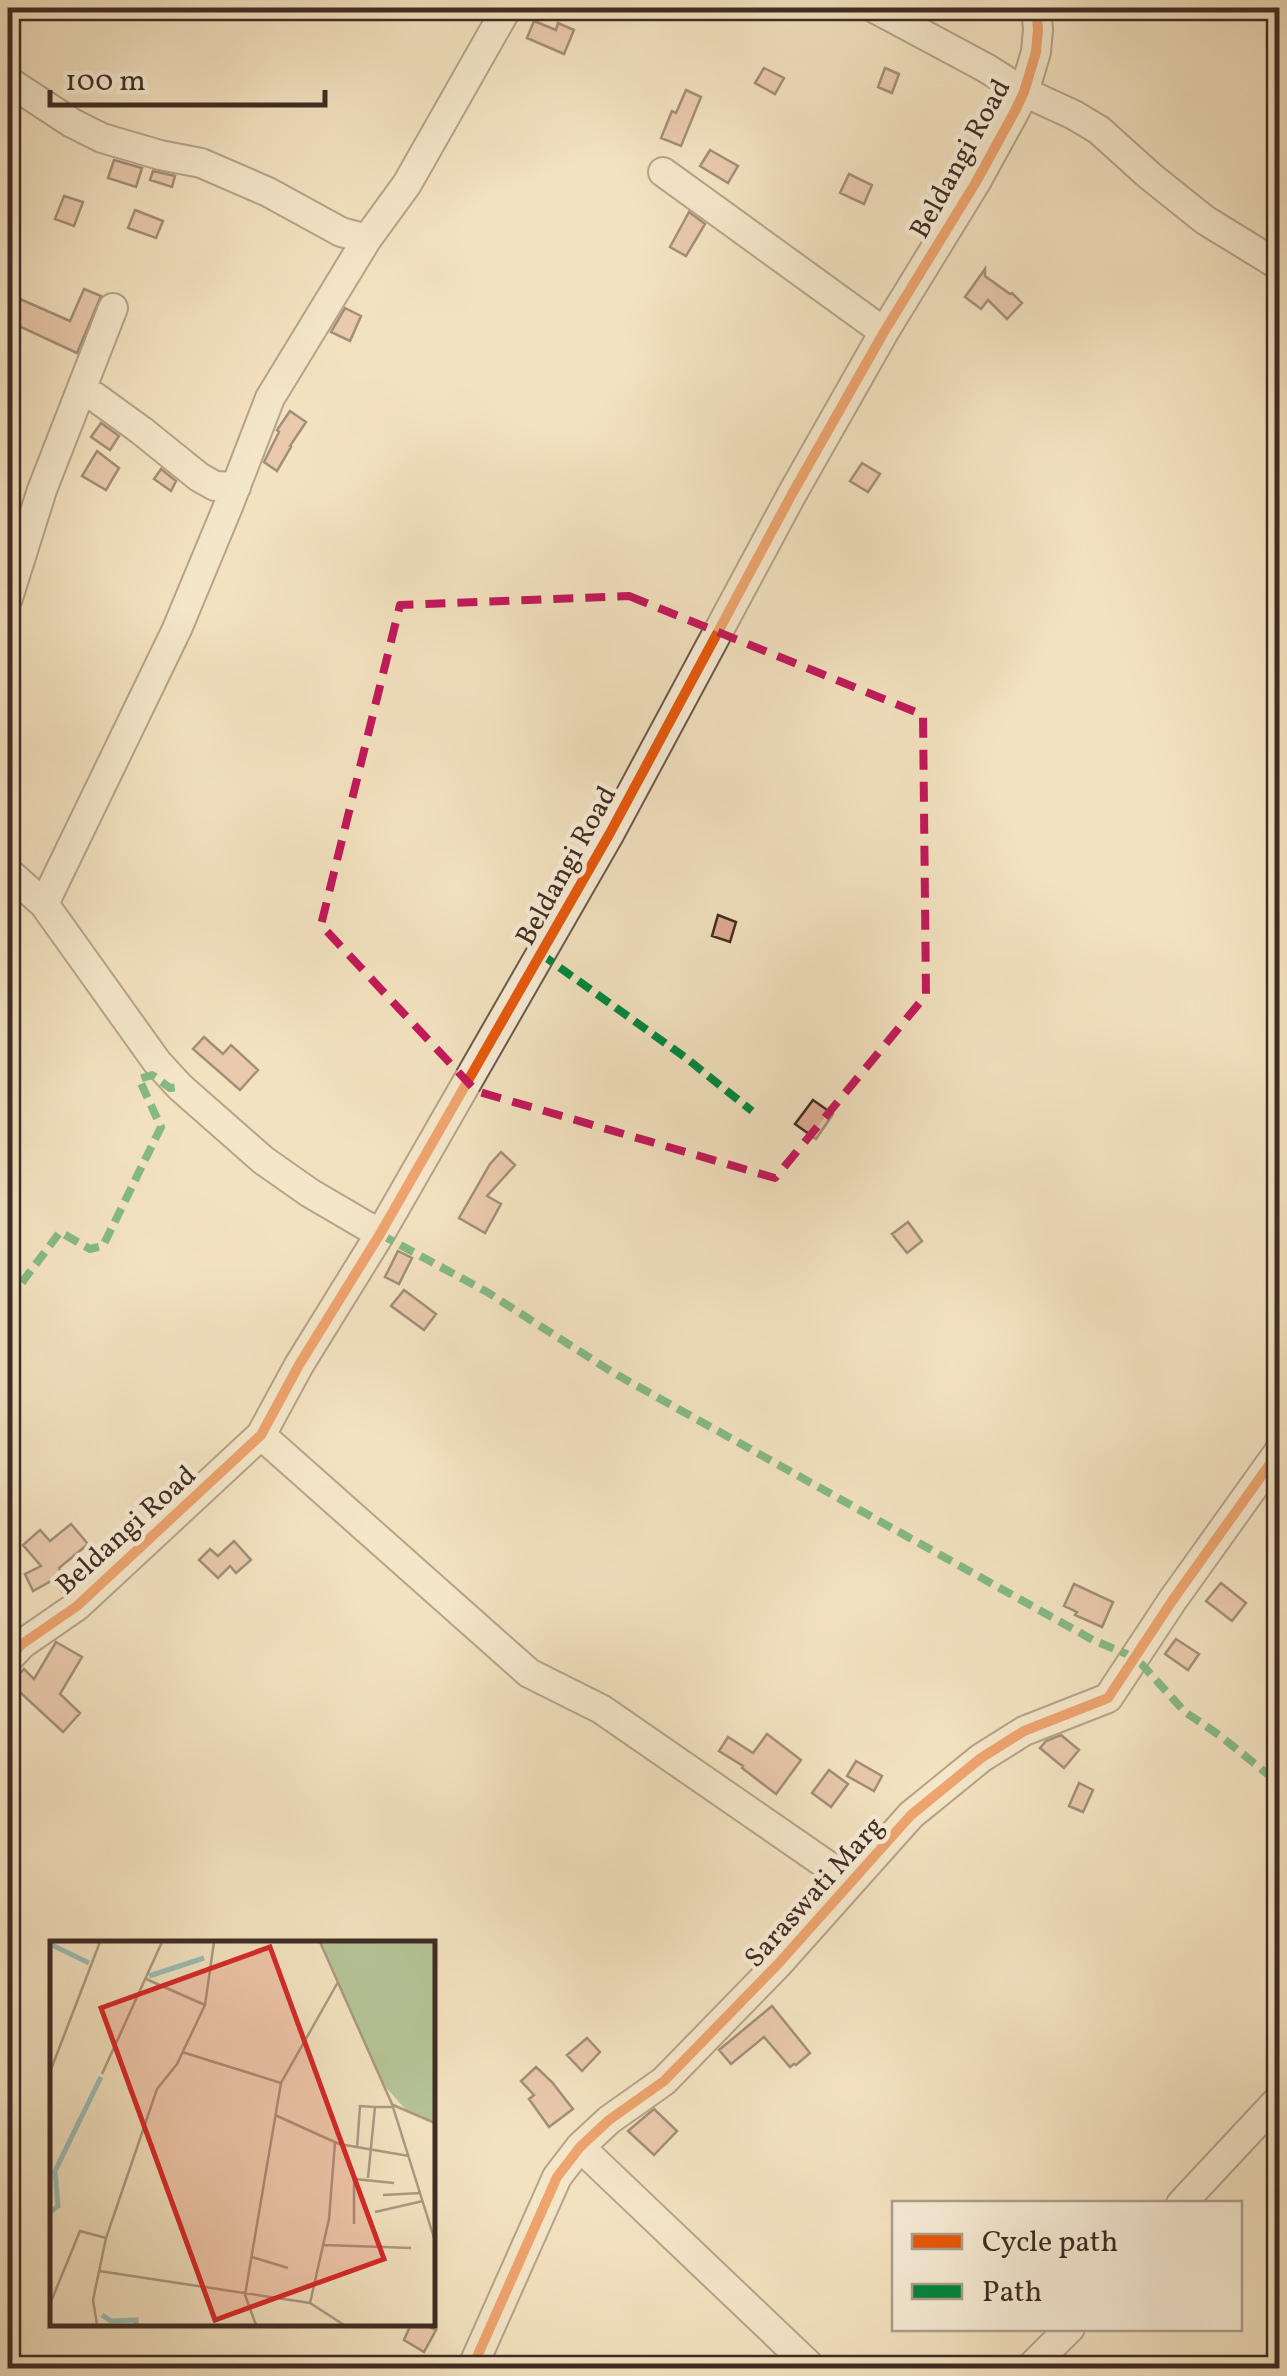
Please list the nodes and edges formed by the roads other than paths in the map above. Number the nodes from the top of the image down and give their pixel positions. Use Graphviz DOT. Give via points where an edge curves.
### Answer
graph roads {
  1 [pos="507,8"];
  2 [pos="874,8"];
  3 [pos="1036,8"];
  4 [pos="8,80"];
  5 [pos="1024,92"];
  6 [pos="663,172"];
  7 [pos="366,239"];
  8 [pos="1280,266"];
  9 [pos="113,308"];
  10 [pos="884,332"];
  11 [pos="79,395"];
  12 [pos="236,487"];
  13 [pos="8,598"];
  14 [pos="8,872"];
  15 [pos="44,904"];
  16 [pos="380,1234"];
  17 [pos="261,1435"];
  18 [pos="1280,1450"];
  19 [pos="8,1659"];
  20 [pos="850,1881"];
  21 [pos="1280,2098"];
  22 [pos="580,2146"];
  23 [pos="1184,2201"];
  24 [pos="1067,2331"];
  25 [pos="472,2368"];
  26 [pos="812,2368"];
  27 [pos="1030,2368"];
  1 -- 7 [label="street" via="407,184"];
  2 -- 5 [label="street"];
  3 -- 5 [label="street, Beldangi Road" via="1036,52"];
  4 -- 7 [label="street" via="102,138 201,163"];
  5 -- 8 [label="street" via="1099,130 1204,220"];
  5 -- 10 [label="street, Beldangi Road"];
  6 -- 10 [label="street"];
  7 -- 12 [label="street" via="270,398"];
  9 -- 11 [label="street"];
  10 -- 16 [label="street, Beldangi Road" via="610,833"];
  11 -- 12 [label="street" via="95,397 198,477"];
  11 -- 13 [label="street"];
  12 -- 15 [label="street"];
  14 -- 15 [label="street"];
  15 -- 16 [label="street" via="180,1087 263,1160"];
  16 -- 17 [label="street, Beldangi Road"];
  17 -- 19 [label="street, Beldangi Road" via="76,1606"];
  17 -- 20 [label="street" via="529,1672 601,1709"];
  18 -- 20 [label="street, Saraswati Marg" via="1108,1698 1024,1730 981,1758 911,1815"];
  20 -- 22 [label="street, Saraswati Marg" via="664,2081"];
  21 -- 23 [label="street"];
  22 -- 25 [label="street, Saraswati Marg" via="557,2178"];
  22 -- 26 [label="street"];
  24 -- 27 [label="street"];
}
